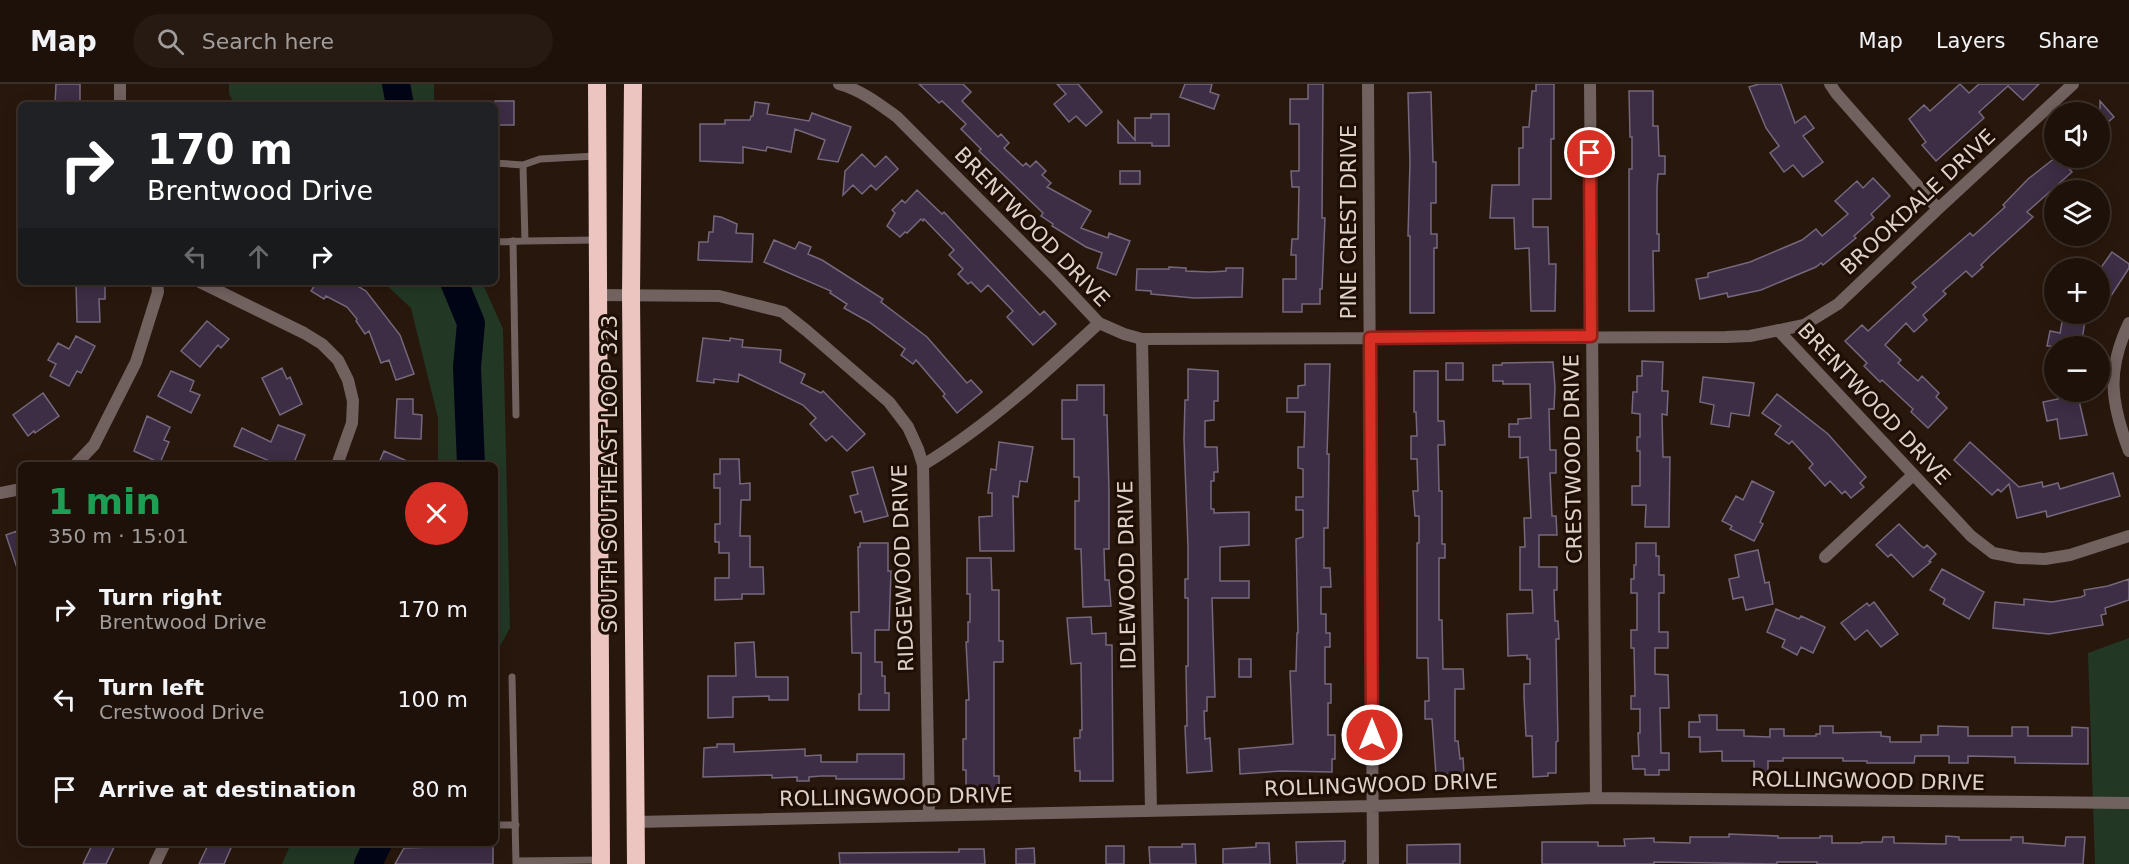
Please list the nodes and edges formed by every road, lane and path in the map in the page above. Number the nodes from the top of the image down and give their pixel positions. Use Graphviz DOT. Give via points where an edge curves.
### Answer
graph roads {
  1 [pos="120,84"];
  2 [pos="597,84"];
  3 [pos="633,84"];
  4 [pos="839,84"];
  5 [pos="1368,84"];
  6 [pos="1590,84"];
  7 [pos="1830,84"];
  8 [pos="2073,84"];
  9 [pos="120,102"];
  10 [pos="597,156"];
  11 [pos="498,163"];
  12 [pos="523,165"];
  13 [pos="1938,208"];
  14 [pos="597,240"];
  15 [pos="513,241"];
  16 [pos="525,241"];
  17 [pos="498,242"];
  18 [pos="157,285"];
  19 [pos="206,285"];
  20 [pos="597,295"];
  21 [pos="631,295"];
  22 [pos="1099,323"];
  23 [pos="2129,323"];
  24 [pos="1778,330"];
  25 [pos="1591,336"];
  26 [pos="1370,338"];
  27 [pos="1143,339"];
  28 [pos="516,415"];
  29 [pos="2129,451"];
  30 [pos="78,462"];
  31 [pos="338,462"];
  32 [pos="923,465"];
  33 [pos="1913,475"];
  34 [pos="18,489"];
  35 [pos="0,492"];
  36 [pos="2129,536"];
  37 [pos="1825,557"];
  38 [pos="512,677"];
  39 [pos="1596,798"];
  40 [pos="2129,803"];
  41 [pos="1372,806"];
  42 [pos="1151,811"];
  43 [pos="929,816"];
  44 [pos="635,822"];
  45 [pos="498,825"];
  46 [pos="516,825"];
  47 [pos="164,846"];
  48 [pos="601,862"];
  49 [pos="516,863"];
  50 [pos="155,864"];
  51 [pos="636,864"];
  52 [pos="1373,864"];
  1 -- 9 [label="street"];
  2 -- 10 [label="highway, SOUTH SOUTHEAST LOOP 323"];
  3 -- 21 [label="highway, SOUTH SOUTHEAST LOOP 323"];
  4 -- 22 [label="street, BRENTWOOD DRIVE" via="873,99 897,117"];
  5 -- 26 [label="street, PINE CREST DRIVE"];
  6 -- 25 [label="street, CRESTWOOD DRIVE"];
  7 -- 13 [label="street"];
  8 -- 13 [label="street, BROOKDALE DRIVE"];
  10 -- 12 [label="lane" via="540,159"];
  10 -- 14 [label="highway, SOUTH SOUTHEAST LOOP 323"];
  11 -- 12 [label="lane"];
  12 -- 16 [label="lane"];
  13 -- 24 [label="street, BROOKDALE DRIVE" via="1838,304 1804,325"];
  14 -- 16 [label="lane"];
  14 -- 20 [label="highway, SOUTH SOUTHEAST LOOP 323"];
  15 -- 16 [label="lane"];
  15 -- 17 [label="lane"];
  15 -- 28 [label="lane"];
  18 -- 30 [label="street" via="136,362 94,445"];
  19 -- 31 [label="street" via="304,333 338,360 353,401 352,423"];
  20 -- 21 [label="street, RIDGEWOOD DRIVE"];
  20 -- 48 [label="highway, SOUTH SOUTHEAST LOOP 323"];
  21 -- 32 [label="street, RIDGEWOOD DRIVE" via="719,296 783,312 889,402 908,427"];
  21 -- 44 [label="highway, SOUTH SOUTHEAST LOOP 323"];
  22 -- 27 [label="street, BRENTWOOD DRIVE"];
  22 -- 32 [label="street" via="959,443"];
  23 -- 29 [label="street" via="2114,368 2113,394"];
  24 -- 25 [label="street, BRENTWOOD DRIVE" via="1726,337"];
  24 -- 33 [label="street, BRENTWOOD DRIVE"];
  25 -- 26 [label="street, BRENTWOOD DRIVE"];
  25 -- 39 [label="street, CRESTWOOD DRIVE"];
  26 -- 27 [label="street, BRENTWOOD DRIVE"];
  26 -- 41 [label="street, PINE CREST DRIVE"];
  27 -- 42 [label="street, IDLEWOOD DRIVE"];
  32 -- 43 [label="street, RIDGEWOOD DRIVE"];
  33 -- 36 [label="street, BRENTWOOD DRIVE" via="1971,536 1993,553 2045,559"];
  33 -- 37 [label="street"];
  34 -- 35 [label="street"];
  38 -- 46 [label="lane"];
  39 -- 40 [label="street, ROLLINGWOOD DRIVE"];
  39 -- 41 [label="street, ROLLINGWOOD DRIVE"];
  41 -- 42 [label="street, ROLLINGWOOD DRIVE"];
  41 -- 52 [label="street, PINE CREST DRIVE"];
  42 -- 43 [label="street, ROLLINGWOOD DRIVE"];
  43 -- 44 [label="street, ROLLINGWOOD DRIVE"];
  44 -- 51 [label="highway, SOUTH SOUTHEAST LOOP 323"];
  45 -- 46 [label="lane"];
  46 -- 49 [label="lane"];
  47 -- 50 [label="street"];
  48 -- 49 [label="lane"];
}
